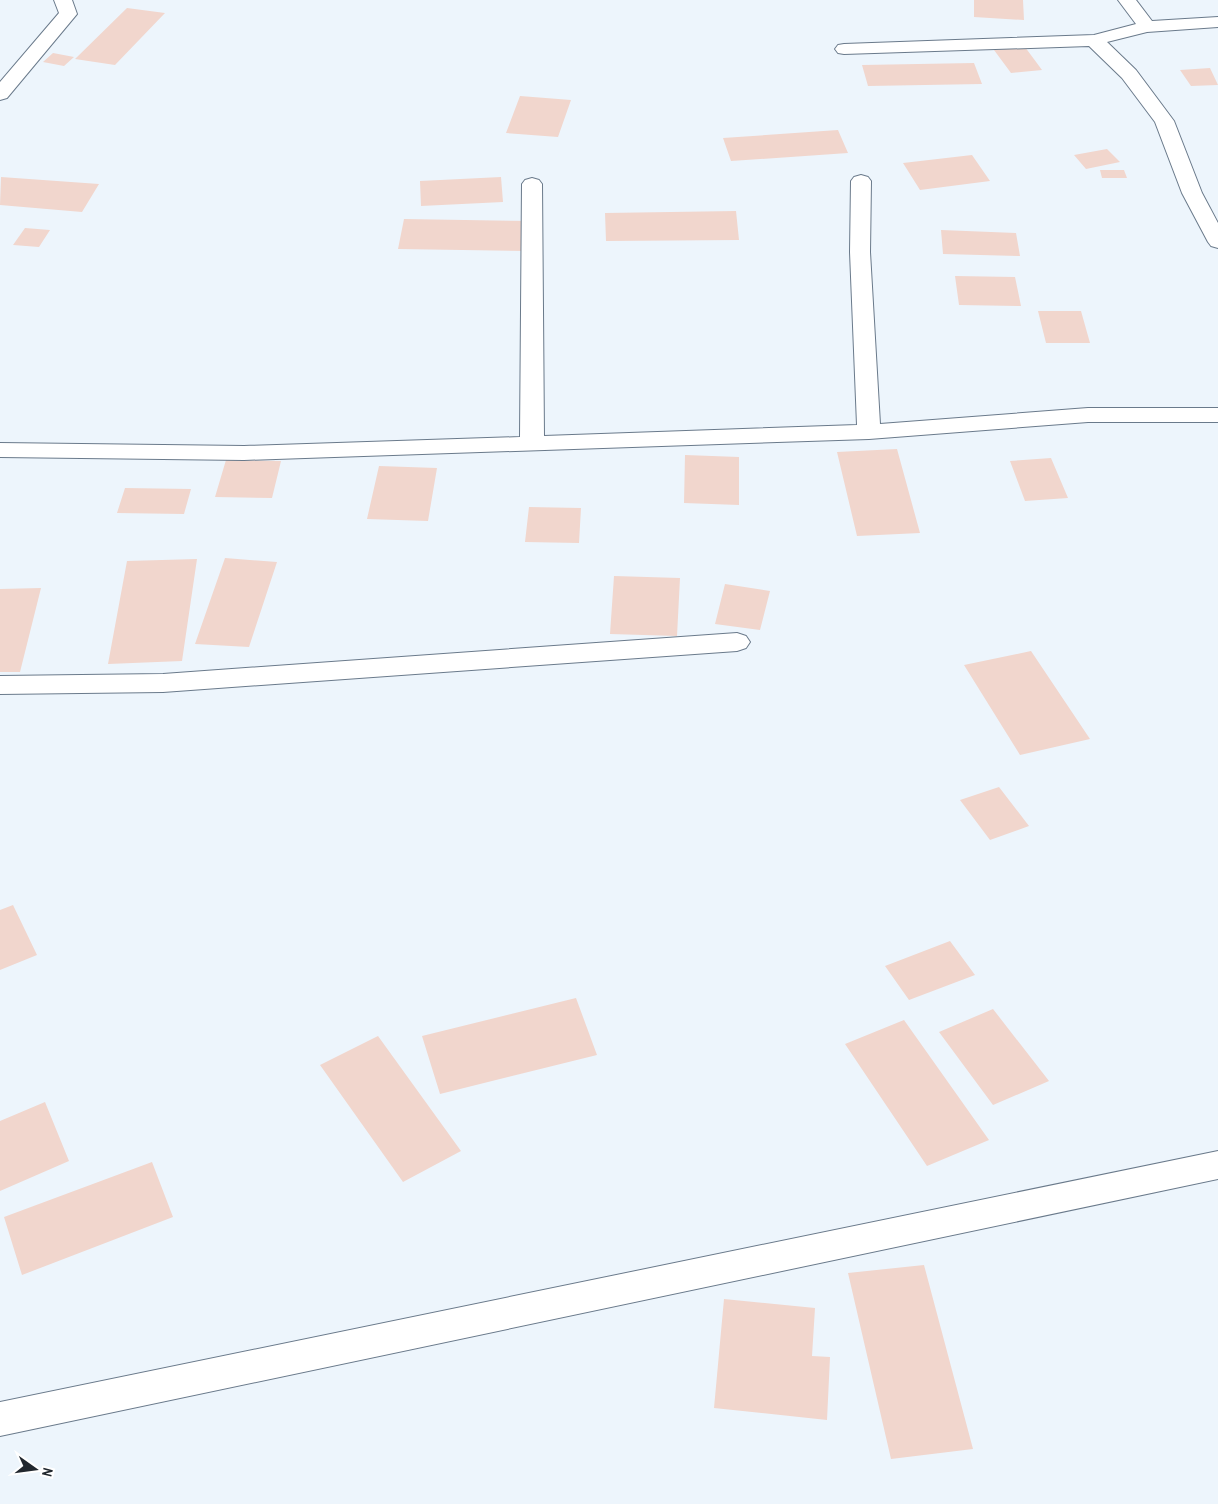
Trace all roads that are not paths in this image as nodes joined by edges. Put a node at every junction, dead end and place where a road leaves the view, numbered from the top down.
1 (63, 0) edge
2 (1127, 0) edge
3 (1218, 22) edge
4 (1147, 27) junction
5 (1094, 40) junction
6 (844, 49) dead end
7 (0, 94) edge
8 (861, 181) dead end
9 (532, 184) dead end
10 (1218, 242) edge
11 (1218, 416) edge
12 (869, 432) junction
13 (532, 442) junction
14 (0, 450) edge
15 (737, 642) dead end
16 (0, 685) edge
17 (1218, 1165) edge
18 (445, 1326) dead end

1 - 7 street
2 - 4 street
3 - 4 street
4 - 5 street
5 - 6 street
5 - 10 street
8 - 12 street
9 - 13 street
11 - 12 street
12 - 13 street
13 - 14 street
15 - 16 street
17 - 18 street

